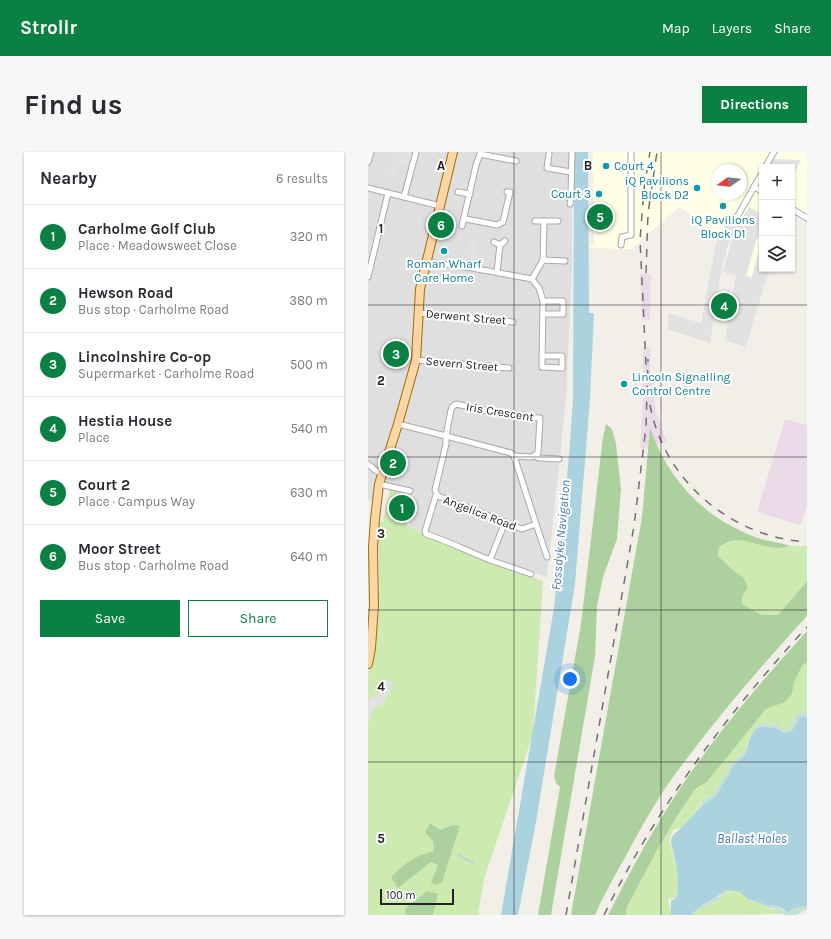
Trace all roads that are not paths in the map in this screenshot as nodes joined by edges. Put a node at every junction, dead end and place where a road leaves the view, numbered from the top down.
1 (371, 152) edge
2 (416, 152) edge
3 (453, 152) edge
4 (572, 152) edge
5 (631, 152) edge
6 (774, 152) edge
7 (480, 153) edge
8 (549, 154) dead end
9 (516, 161) dead end
10 (368, 162) edge
11 (767, 164) edge
12 (571, 172) junction
13 (759, 178) edge
14 (754, 187) junction
15 (368, 188) edge
16 (759, 190) edge
17 (458, 192) dead end
18 (507, 192) dead end
19 (388, 193) junction
20 (470, 194) junction
21 (404, 197) junction
22 (570, 204) dead end
23 (440, 206) junction
24 (795, 211) edge
25 (464, 217) junction
26 (737, 217) dead end
27 (807, 218) edge
28 (535, 221) dead end
29 (544, 221) junction
30 (558, 221) dead end
31 (462, 226) dead end
32 (505, 241) dead end
33 (494, 242) dead end
34 (621, 245) dead end
35 (500, 246) junction
36 (543, 260) junction
37 (565, 261) dead end
38 (426, 262) junction
39 (496, 272) junction
40 (368, 277) edge
41 (532, 279) junction
42 (543, 301) junction
43 (419, 313) junction
44 (543, 314) junction
45 (513, 322) dead end
46 (542, 356) junction
47 (416, 360) junction
48 (509, 368) dead end
49 (398, 424) junction
50 (446, 436) junction
51 (514, 456) junction
52 (536, 456) junction
53 (559, 459) dead end
54 (368, 464) edge
55 (382, 474) junction
56 (379, 484) junction
57 (410, 491) dead end
58 (436, 494) junction
59 (505, 522) junction
60 (536, 524) junction
61 (547, 557) dead end
62 (490, 560) junction
63 (531, 574) dead end
64 (368, 664) edge

1 - 10 street
2 - 21 street
3 - 23 main road
4 - 12 street
5 - 34 street
6 - 11 street
7 - 9 street
7 - 20 street
8 - 12 street
12 - 22 street
13 - 14 street
14 - 16 street
14 - 26 street
15 - 19 street
17 - 20 street
18 - 25 street
19 - 21 street
19 - 40 street
20 - 25 street
21 - 23 street
23 - 38 main road
24 - 27 street
25 - 31 street
28 - 29 street
29 - 30 street
29 - 36 street
32 - 35 street
33 - 35 street
35 - 39 street
36 - 37 street
36 - 41 street
38 - 39 street
38 - 43 main road
39 - 41 street
41 - 42 street
42 - 44 street
42 - 44 street
43 - 45 street, Derwent Street
43 - 47 main road
44 - 46 street
46 - 46 street
47 - 48 street, Severn Street
47 - 49 main road
49 - 50 street
49 - 55 main road
50 - 51 street
50 - 52 street, Iris Crescent
50 - 58 street, Angelica Road
51 - 52 street
51 - 60 street, Angelica Road
52 - 53 street
54 - 55 street
55 - 56 main road
56 - 57 street
56 - 64 main road
58 - 59 street, Angelica Road
58 - 62 street
59 - 60 street, Angelica Road
59 - 62 street
60 - 61 street, Angelica Road
62 - 63 street

